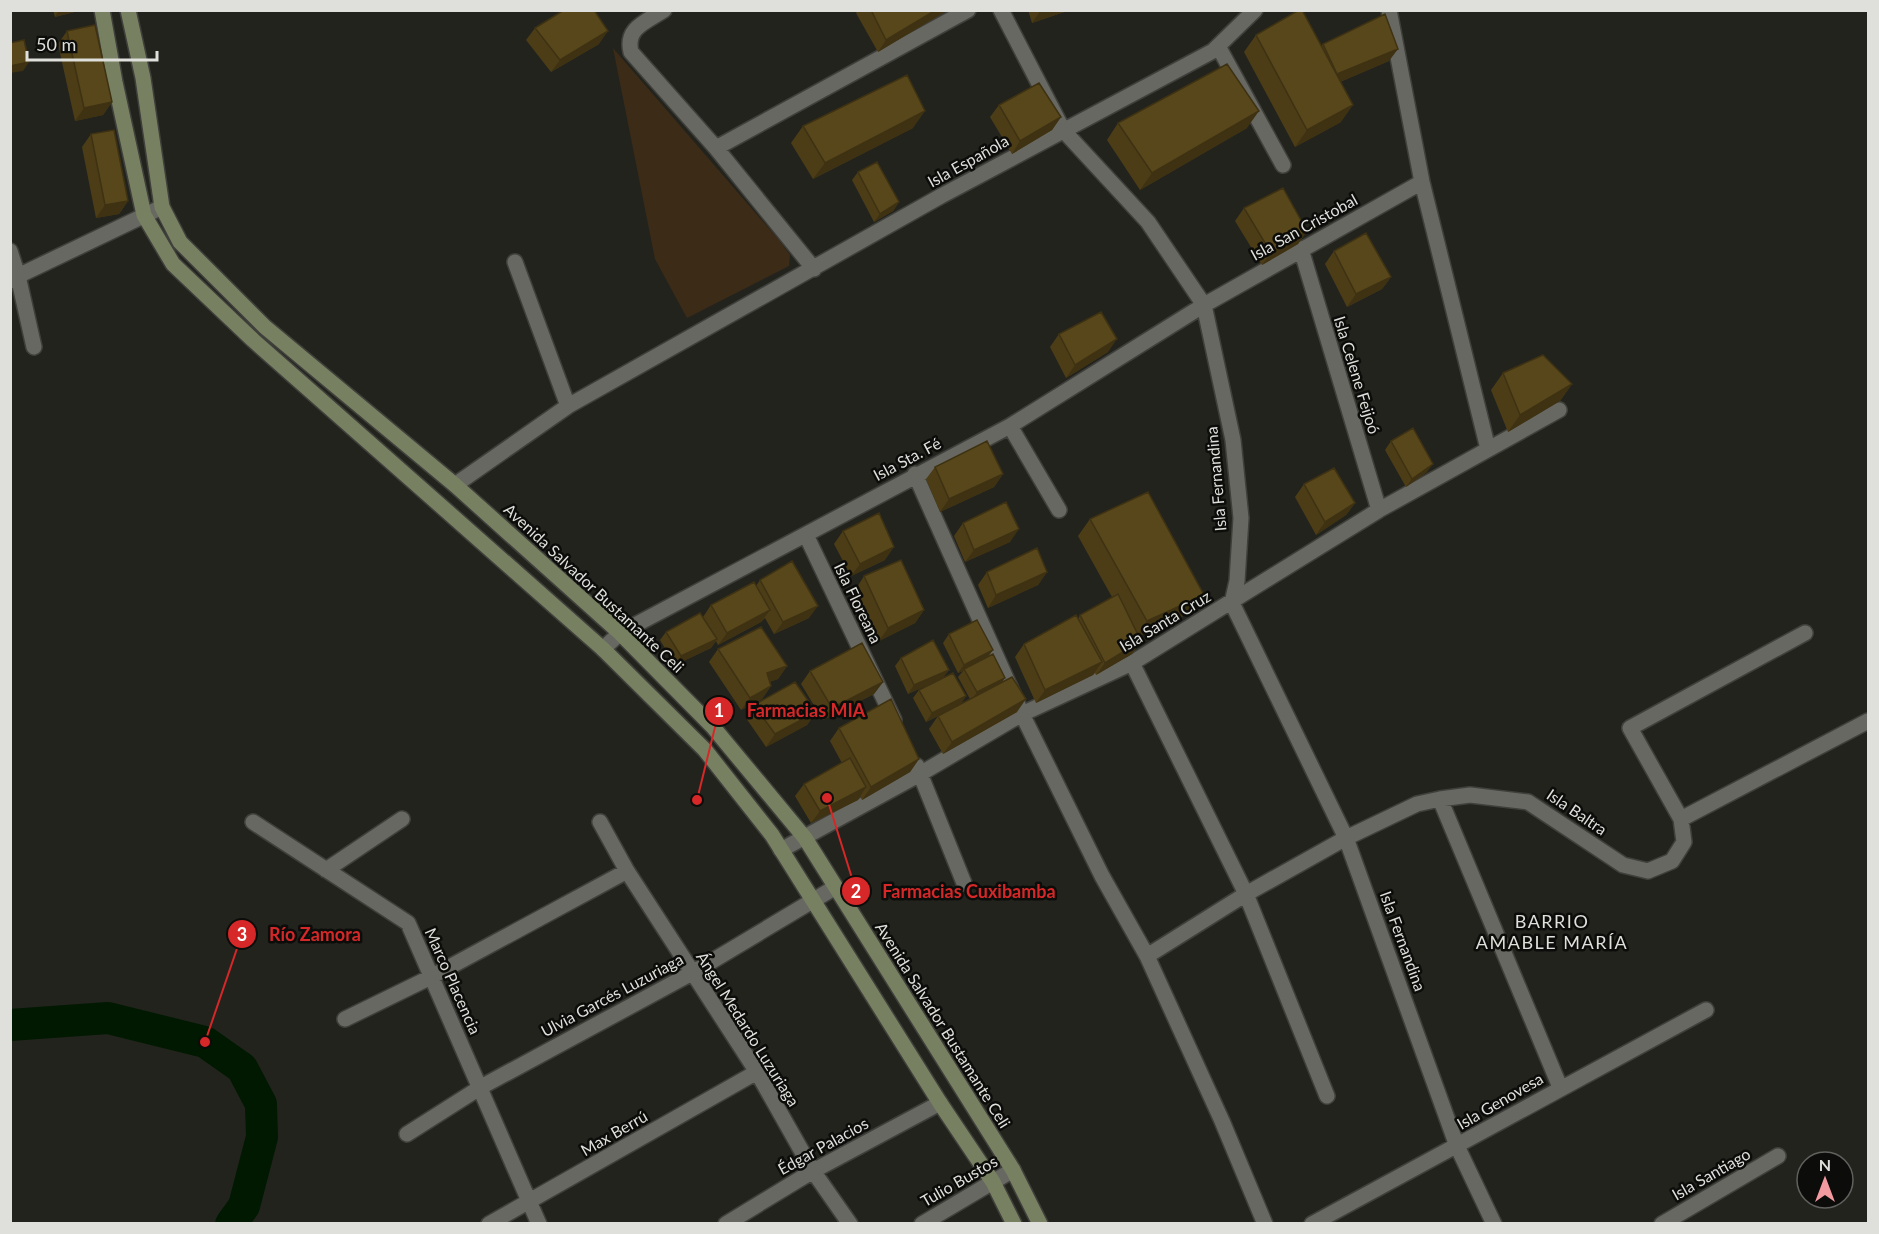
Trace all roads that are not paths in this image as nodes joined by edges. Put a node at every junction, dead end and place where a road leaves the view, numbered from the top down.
1 (102, 10) edge
2 (128, 10) edge
3 (664, 10) edge
4 (968, 10) edge
5 (1001, 10) edge
6 (1255, 10) edge
7 (1389, 10) edge
8 (1218, 46) junction
9 (143, 78) junction
10 (115, 82) junction
11 (1063, 130) junction
12 (716, 148) junction
13 (1283, 165) dead end
14 (1422, 182) junction
15 (162, 207) junction
16 (144, 215) junction
17 (1301, 249) junction
18 (10, 251) edge
19 (515, 262) dead end
20 (814, 269) junction
21 (14, 279) edge
22 (1204, 305) junction
23 (34, 347) dead end
24 (568, 406) junction
25 (1559, 410) edge
26 (1010, 426) junction
27 (1488, 449) junction
28 (915, 474) junction
29 (455, 485) junction
30 (1059, 510) dead end
31 (1379, 510) junction
32 (806, 535) junction
33 (1232, 603) junction
34 (620, 633) junction
35 (1805, 633) dead end
36 (603, 650) junction
37 (1132, 663) junction
38 (1023, 714) junction
39 (1869, 721) edge
40 (900, 733) edge
41 (910, 753) edge
42 (920, 774) junction
43 (1440, 799) junction
44 (402, 819) dead end
45 (1681, 819) junction
46 (253, 822) dead end
47 (600, 822) dead end
48 (805, 838) junction
49 (1346, 838) junction
50 (781, 850) junction
51 (326, 870) junction
52 (627, 871) junction
53 (964, 883) dead end
54 (834, 888) junction
55 (1246, 894) junction
56 (812, 901) junction
57 (1147, 956) junction
58 (692, 973) junction
59 (431, 977) junction
60 (1706, 1010) dead end
61 (345, 1019) dead end
62 (757, 1072) junction
63 (481, 1087) junction
64 (1560, 1087) junction
65 (1328, 1096) dead end
66 (940, 1103) junction
67 (407, 1134) dead end
68 (1456, 1146) junction
69 (1778, 1156) dead end
70 (1013, 1170) junction
71 (813, 1171) junction
72 (993, 1182) junction
73 (530, 1202) junction
74 (489, 1224) edge
75 (539, 1224) edge
76 (726, 1224) edge
77 (850, 1224) edge
78 (922, 1224) edge
79 (1014, 1224) edge
80 (1040, 1224) edge
81 (1265, 1224) edge
82 (1312, 1224) edge
83 (1494, 1224) edge
84 (1662, 1224) edge

1 - 10 main road
2 - 9 main road, Avenida Salvador Bustamante Celi
3 - 12 street
4 - 12 street
5 - 11 street, Isla Fernandina
6 - 8 street, Isla Española
7 - 14 street
8 - 11 street, Isla Española
8 - 13 street
9 - 10 main road
9 - 15 main road, Avenida Salvador Bustamante Celi
10 - 16 main road
11 - 20 street, Isla Española
11 - 22 street, Isla Fernandina
12 - 20 street
14 - 17 street, Isla San Cristobal
14 - 27 street
15 - 16 street
15 - 29 main road, Avenida Salvador Bustamante Celi
16 - 21 street
16 - 36 main road
17 - 22 street, Isla San Cristobal
17 - 31 street, Isla Celene Feijoó
18 - 21 street
19 - 24 street
20 - 24 street, Isla Española
21 - 23 street
22 - 26 street, Isla Sta. Fé
22 - 33 street, Isla Fernandina
24 - 29 street, Isla Española
25 - 27 street, Isla Santa Cruz
26 - 28 street, Isla Sta. Fé
26 - 30 street
27 - 31 street, Isla Santa Cruz
28 - 32 street, Isla Sta. Fé
28 - 38 street
29 - 34 main road, Avenida Salvador Bustamante Celi
31 - 33 street, Isla Santa Cruz
32 - 34 street, Isla Sta. Fé
32 - 40 street, Isla Floreana
33 - 37 street, Isla Santa Cruz
33 - 49 street, Isla Fernandina
34 - 36 street
34 - 48 main road, Avenida Salvador Bustamante Celi
35 - 45 street
36 - 50 main road
37 - 38 street, Isla Santa Cruz
37 - 55 street
38 - 42 street, Isla Santa Cruz
38 - 57 street
39 - 45 street
41 - 42 street
42 - 48 street, Isla Santa Cruz
42 - 53 street
43 - 45 street, Isla Baltra
43 - 49 street, Isla Baltra
43 - 64 street
44 - 51 street
46 - 51 street, Marco Placencia
47 - 52 street, Ángel Medardo Luzuriaga
48 - 50 street, Isla Santa Cruz
48 - 54 main road, Avenida Salvador Bustamante Celi
49 - 55 street, Isla Baltra
49 - 68 street, Isla Fernandina
50 - 56 main road
51 - 59 street, Marco Placencia
52 - 58 street, Ángel Medardo Luzuriaga
52 - 59 street
54 - 56 street, Ulvia Garcés Luzuriaga
54 - 70 main road, Avenida Salvador Bustamante Celi
55 - 57 street, Isla Baltra
55 - 65 street
56 - 58 street, Ulvia Garcés Luzuriaga
56 - 66 main road
57 - 81 street
58 - 62 street, Ángel Medardo Luzuriaga
58 - 63 street, Ulvia Garcés Luzuriaga
59 - 61 street
59 - 63 street, Marco Placencia
60 - 64 street, Isla Genovesa
62 - 71 street, Ángel Medardo Luzuriaga
62 - 73 street, Max Berrú
63 - 67 street, Ulvia Garcés Luzuriaga
63 - 73 street, Marco Placencia
64 - 68 street, Isla Genovesa
66 - 71 street, Édgar Palacios
66 - 72 main road
68 - 82 street, Isla Genovesa
68 - 83 street, Isla Fernandina
69 - 84 street, Isla Santiago
70 - 72 street, Tulio Bustos
70 - 80 main road, Avenida Salvador Bustamante Celi
71 - 76 street, Édgar Palacios
71 - 77 street, Ángel Medardo Luzuriaga
72 - 78 street, Tulio Bustos
72 - 79 main road
73 - 74 street, Max Berrú
73 - 75 street, Marco Placencia

